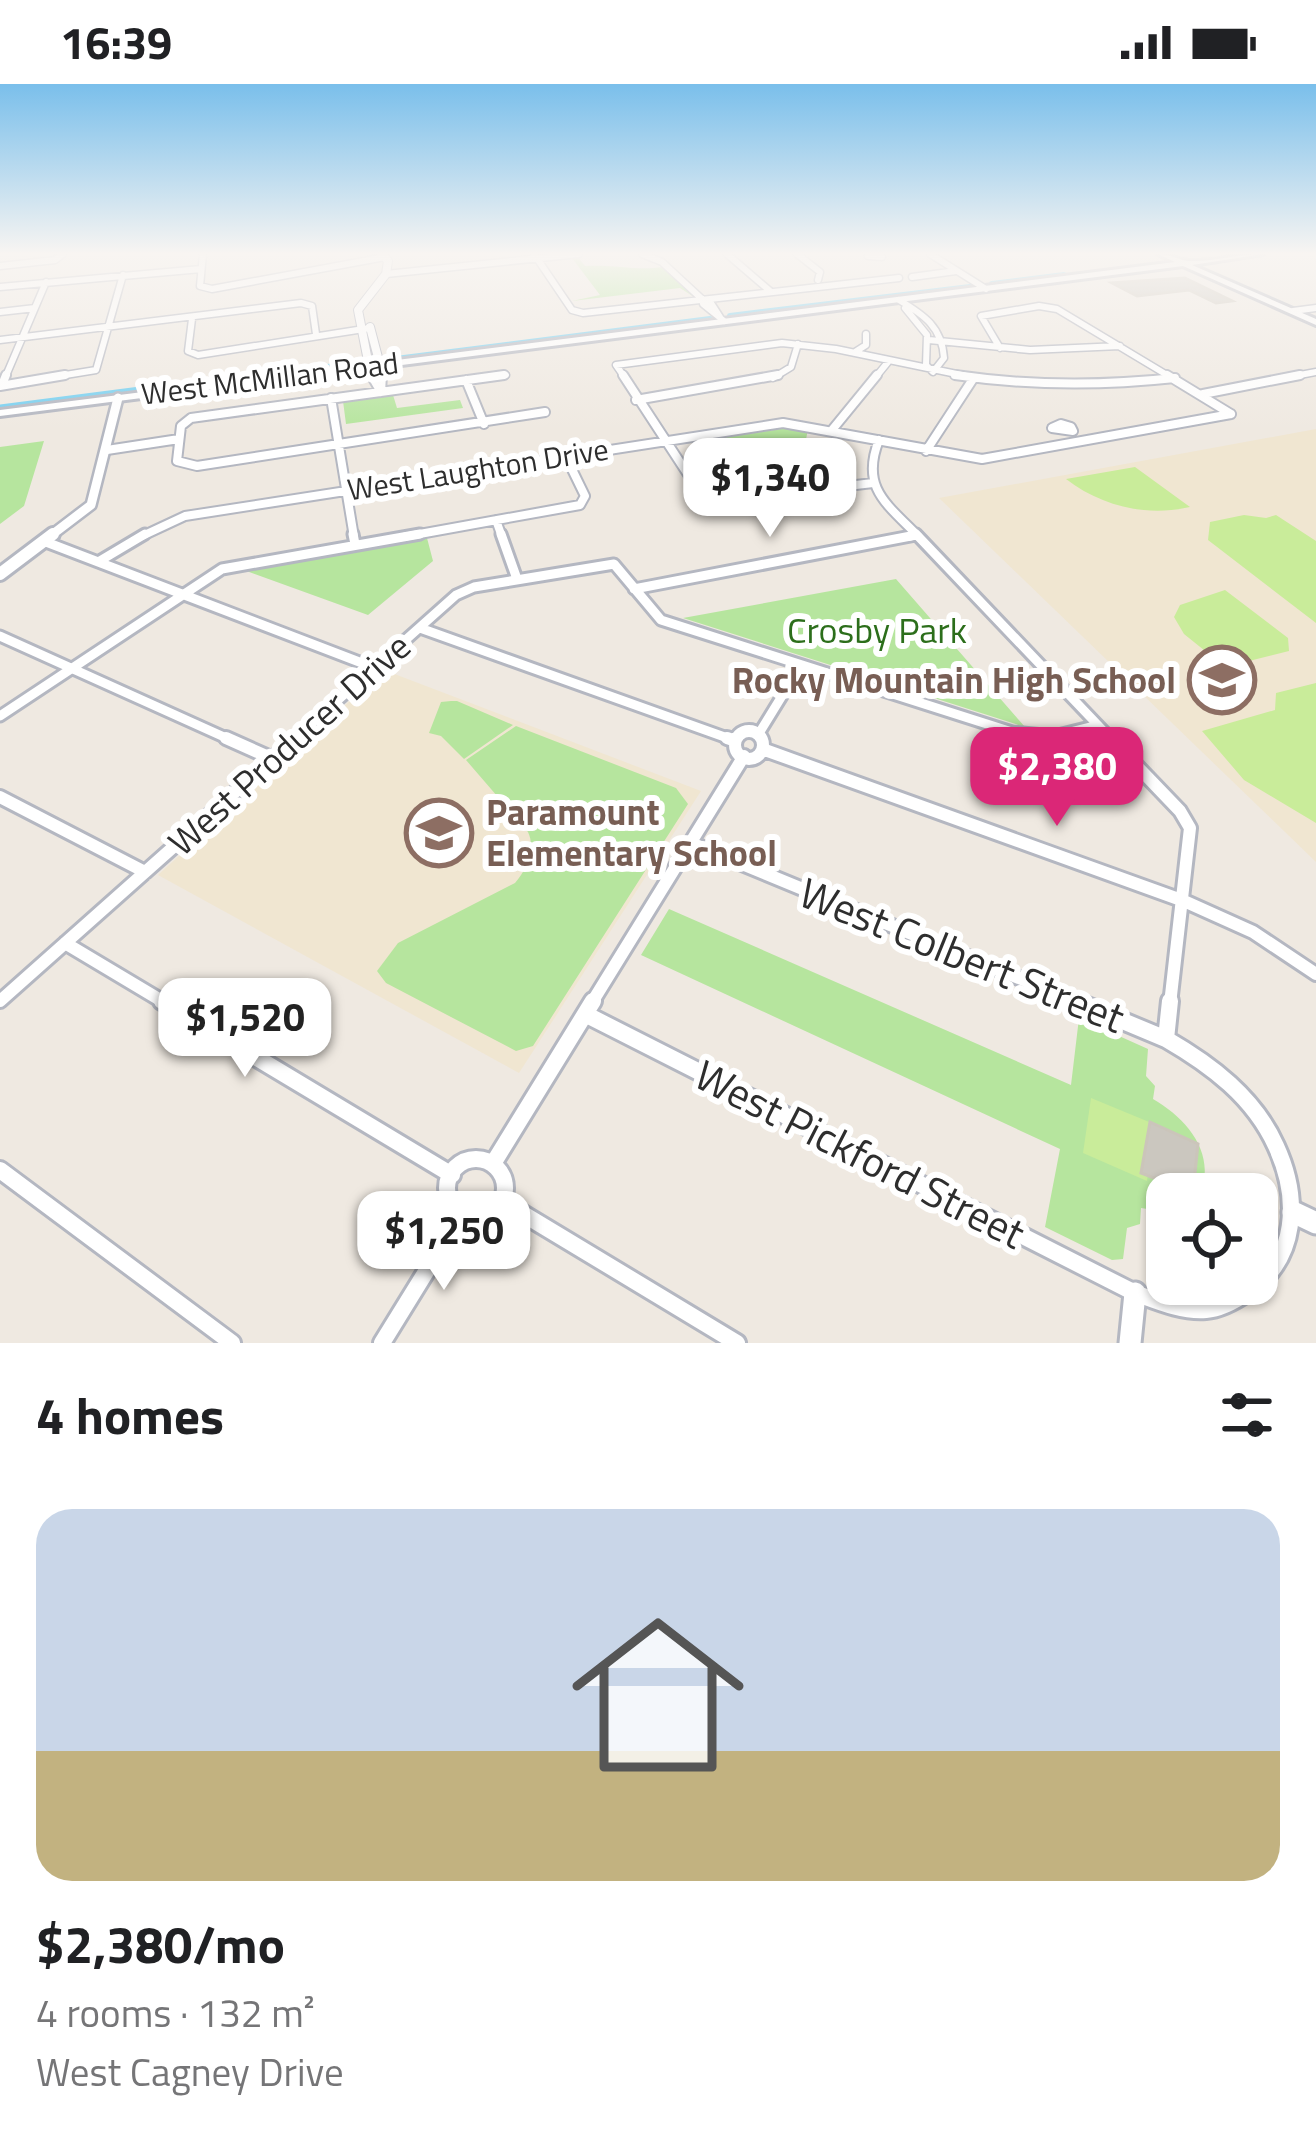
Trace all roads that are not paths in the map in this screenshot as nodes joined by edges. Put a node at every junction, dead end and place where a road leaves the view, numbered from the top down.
1 (33, 313) edge
2 (113, 313) edge
3 (209, 313) edge
4 (313, 313) edge
5 (359, 313) edge
6 (720, 313) edge
7 (793, 313) edge
8 (908, 313) edge
9 (918, 313) edge
10 (1003, 313) edge
11 (1060, 313) edge
12 (722, 319) junction
13 (192, 320) junction
14 (110, 327) junction
15 (366, 328) junction
16 (316, 334) junction
17 (866, 334) dead end
18 (23, 337) junction
19 (0, 340) edge
20 (929, 340) junction
21 (943, 341) junction
22 (798, 344) junction
23 (1120, 346) junction
24 (1000, 348) junction
25 (855, 352) junction
26 (888, 362) junction
27 (375, 366) junction
28 (933, 372) junction
29 (1316, 372) edge
30 (506, 375) dead end
31 (1175, 378) junction
32 (973, 379) junction
33 (466, 380) junction
34 (1, 385) edge
35 (381, 392) junction
36 (1203, 394) junction
37 (118, 398) junction
38 (331, 398) junction
39 (636, 400) junction
40 (545, 412) dead end
41 (0, 413) edge
42 (484, 424) junction
43 (832, 430) junction
44 (1069, 433) dead end
45 (179, 439) junction
46 (880, 440) junction
47 (664, 442) junction
48 (1081, 442) junction
49 (338, 446) junction
50 (107, 450) junction
51 (926, 451) junction
52 (566, 457) junction
53 (873, 483) junction
54 (348, 490) junction
55 (496, 520) junction
56 (916, 535) junction
57 (46, 542) junction
58 (355, 544) junction
59 (98, 562) junction
60 (0, 574) edge
61 (517, 579) junction
62 (634, 589) junction
63 (184, 594) junction
64 (420, 628) junction
65 (0, 636) edge
66 (801, 665) junction
67 (375, 668) junction
68 (74, 669) junction
69 (0, 716) edge
70 (1098, 724) junction
71 (758, 735) junction
72 (734, 740) junction
73 (766, 750) junction
74 (744, 756) junction
75 (273, 759) junction
76 (0, 797) edge
77 (691, 843) junction
78 (145, 872) junction
79 (1184, 901) junction
80 (64, 943) junction
81 (1316, 974) edge
82 (0, 1000) edge
83 (585, 1014) junction
84 (1166, 1040) junction
85 (494, 1162) junction
86 (0, 1170) edge
87 (452, 1175) junction
88 (500, 1200) junction
89 (1293, 1212) junction
90 (461, 1215) junction
91 (1316, 1223) edge
92 (1135, 1293) junction
93 (232, 1343) edge
94 (382, 1343) edge
95 (737, 1343) edge
96 (1130, 1343) edge

1 - 18 street
2 - 14 street
3 - 13 street
4 - 16 street
5 - 15 street
6 - 12 street
7 - 12 main road, West McMillan Road
8 - 20 street
9 - 21 street
10 - 24 street
11 - 23 street
12 - 27 main road, West McMillan Road
13 - 14 street
13 - 16 street
14 - 18 street
14 - 34 street
15 - 16 street
15 - 27 street
17 - 25 street
18 - 19 street
18 - 34 street
20 - 21 street
20 - 28 street
21 - 24 street
21 - 28 street
22 - 25 street
22 - 39 street
22 - 39 street
23 - 24 street
23 - 31 street
25 - 26 street
26 - 28 street
26 - 43 street
27 - 35 street
27 - 37 main road, West McMillan Road
28 - 32 street
29 - 36 street
30 - 33 street
31 - 32 street
31 - 36 street
32 - 51 street
33 - 35 street
33 - 42 street
35 - 38 street
36 - 48 street, West Laughton Drive
37 - 41 main road, West McMillan Road
37 - 50 street
38 - 45 street
38 - 49 street
39 - 47 street
40 - 42 street
42 - 49 street
43 - 46 street, West Laughton Drive
43 - 47 street, West Laughton Drive
44 - 48 street
45 - 49 street
45 - 50 street
46 - 51 street, West Laughton Drive
46 - 53 street
47 - 52 street, West Laughton Drive
47 - 53 street
48 - 51 street, West Laughton Drive
49 - 54 street
50 - 57 street
52 - 54 street, West Laughton Drive
52 - 55 street
53 - 56 street
54 - 58 street
54 - 59 street, West Laughton Drive
55 - 58 street
55 - 61 street
56 - 62 street
56 - 70 street
57 - 59 street
57 - 60 street
58 - 63 street
59 - 63 street
61 - 62 street, West Producer Drive
61 - 64 street, West Producer Drive
62 - 66 street
63 - 67 street
63 - 68 street
64 - 67 street, West Producer Drive
64 - 72 street
65 - 68 street
66 - 70 street
66 - 71 street
67 - 75 street, West Producer Drive
68 - 69 street
68 - 75 street
70 - 79 street
71 - 72 street
71 - 73 street
72 - 74 street
73 - 74 street
73 - 79 street
74 - 77 street
75 - 78 street, West Producer Drive
76 - 78 street
77 - 83 street
77 - 84 street, West Colbert Street
78 - 80 street, West Producer Drive
79 - 81 street
79 - 84 street
80 - 82 street, West Producer Drive
80 - 87 street
83 - 85 street
83 - 92 street, West Pickford Street
84 - 89 street, West Colbert Street
85 - 87 street
85 - 88 street
86 - 93 street
87 - 90 street
88 - 90 street
88 - 95 street
89 - 91 street
89 - 92 street, West Pickford Street
90 - 94 street
92 - 96 street

